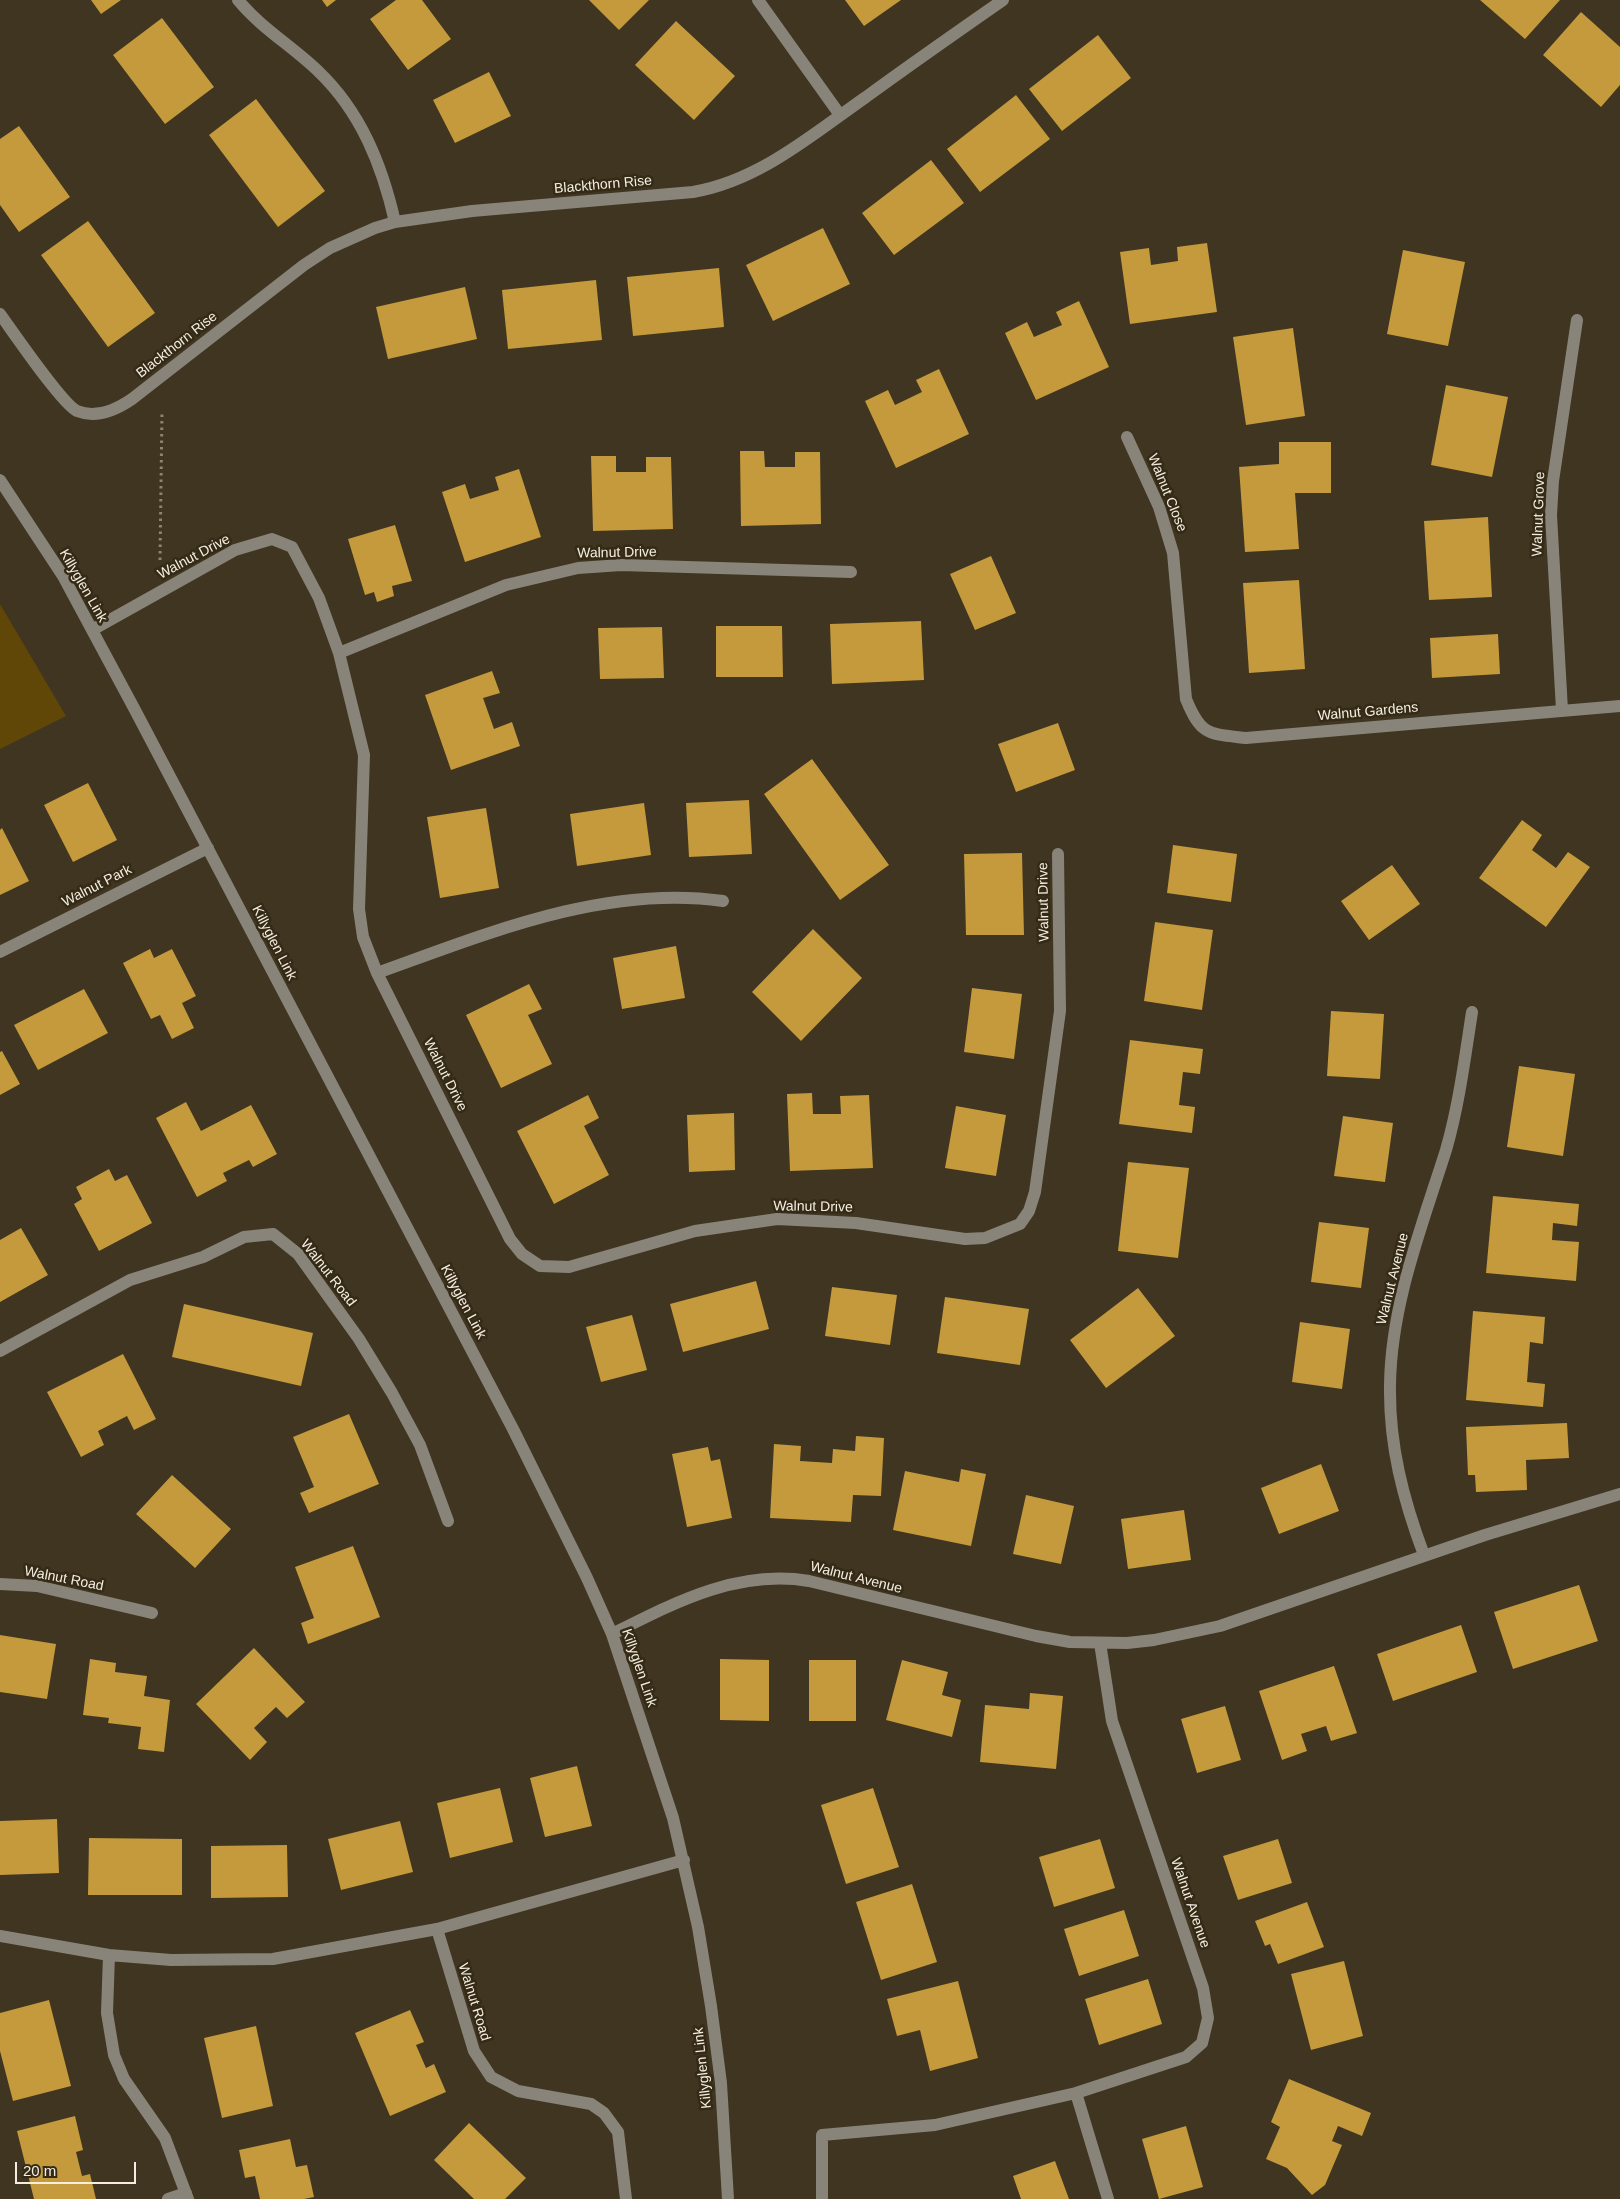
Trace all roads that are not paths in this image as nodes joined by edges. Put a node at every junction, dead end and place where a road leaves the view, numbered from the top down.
1 (238, 0) edge
2 (758, 0) edge
3 (1003, 0) edge
4 (840, 115) junction
5 (395, 222) junction
6 (0, 314) edge
7 (1577, 320) dead end
8 (1128, 437) dead end
9 (0, 480) edge
10 (852, 572) dead end
11 (92, 630) junction
12 (1181, 651) joint
13 (339, 653) junction
14 (1620, 706) edge
15 (1562, 710) junction
16 (208, 848) junction
17 (1058, 854) dead end
18 (723, 901) dead end
19 (0, 952) edge
20 (377, 973) junction
21 (1472, 1012) dead end
22 (0, 1351) edge
23 (1619, 1497) edge
24 (448, 1521) dead end
25 (1424, 1555) junction
26 (0, 1584) edge
27 (152, 1613) dead end
28 (612, 1634) junction
29 (1100, 1643) junction
30 (684, 1860) junction
31 (437, 1929) junction
32 (0, 1936) edge
33 (109, 1955) junction
34 (1076, 2092) junction
35 (187, 2196) edge
36 (168, 2199) edge
37 (626, 2199) edge
38 (728, 2199) edge
39 (822, 2199) edge
40 (1108, 2199) edge

1 - 5 street
2 - 4 street
3 - 4 street, Blackthorn Rise
4 - 5 street, Blackthorn Rise
5 - 6 street, Blackthorn Rise
7 - 15 street, Walnut Grove
8 - 12 street, Walnut Close
9 - 11 street, Killyglen Link
10 - 13 street, Walnut Drive
11 - 13 street, Walnut Drive
11 - 16 street, Killyglen Link
12 - 15 street, Walnut Gardens
13 - 20 street, Walnut Drive
14 - 15 street, Walnut Gardens
16 - 19 street, Walnut Park
16 - 28 street, Killyglen Link
17 - 20 street, Walnut Drive
18 - 20 street
21 - 25 street, Walnut Avenue
22 - 24 street, Walnut Road
23 - 25 street, Walnut Avenue
25 - 29 street, Walnut Avenue
26 - 27 street, Walnut Road
28 - 29 street, Walnut Avenue
28 - 30 street, Killyglen Link
29 - 34 street, Walnut Avenue
30 - 31 street
30 - 38 street, Killyglen Link
31 - 33 street
31 - 37 street, Walnut Road
32 - 33 street
33 - 35 street
34 - 39 street, Walnut Avenue
34 - 40 street
35 - 36 street

